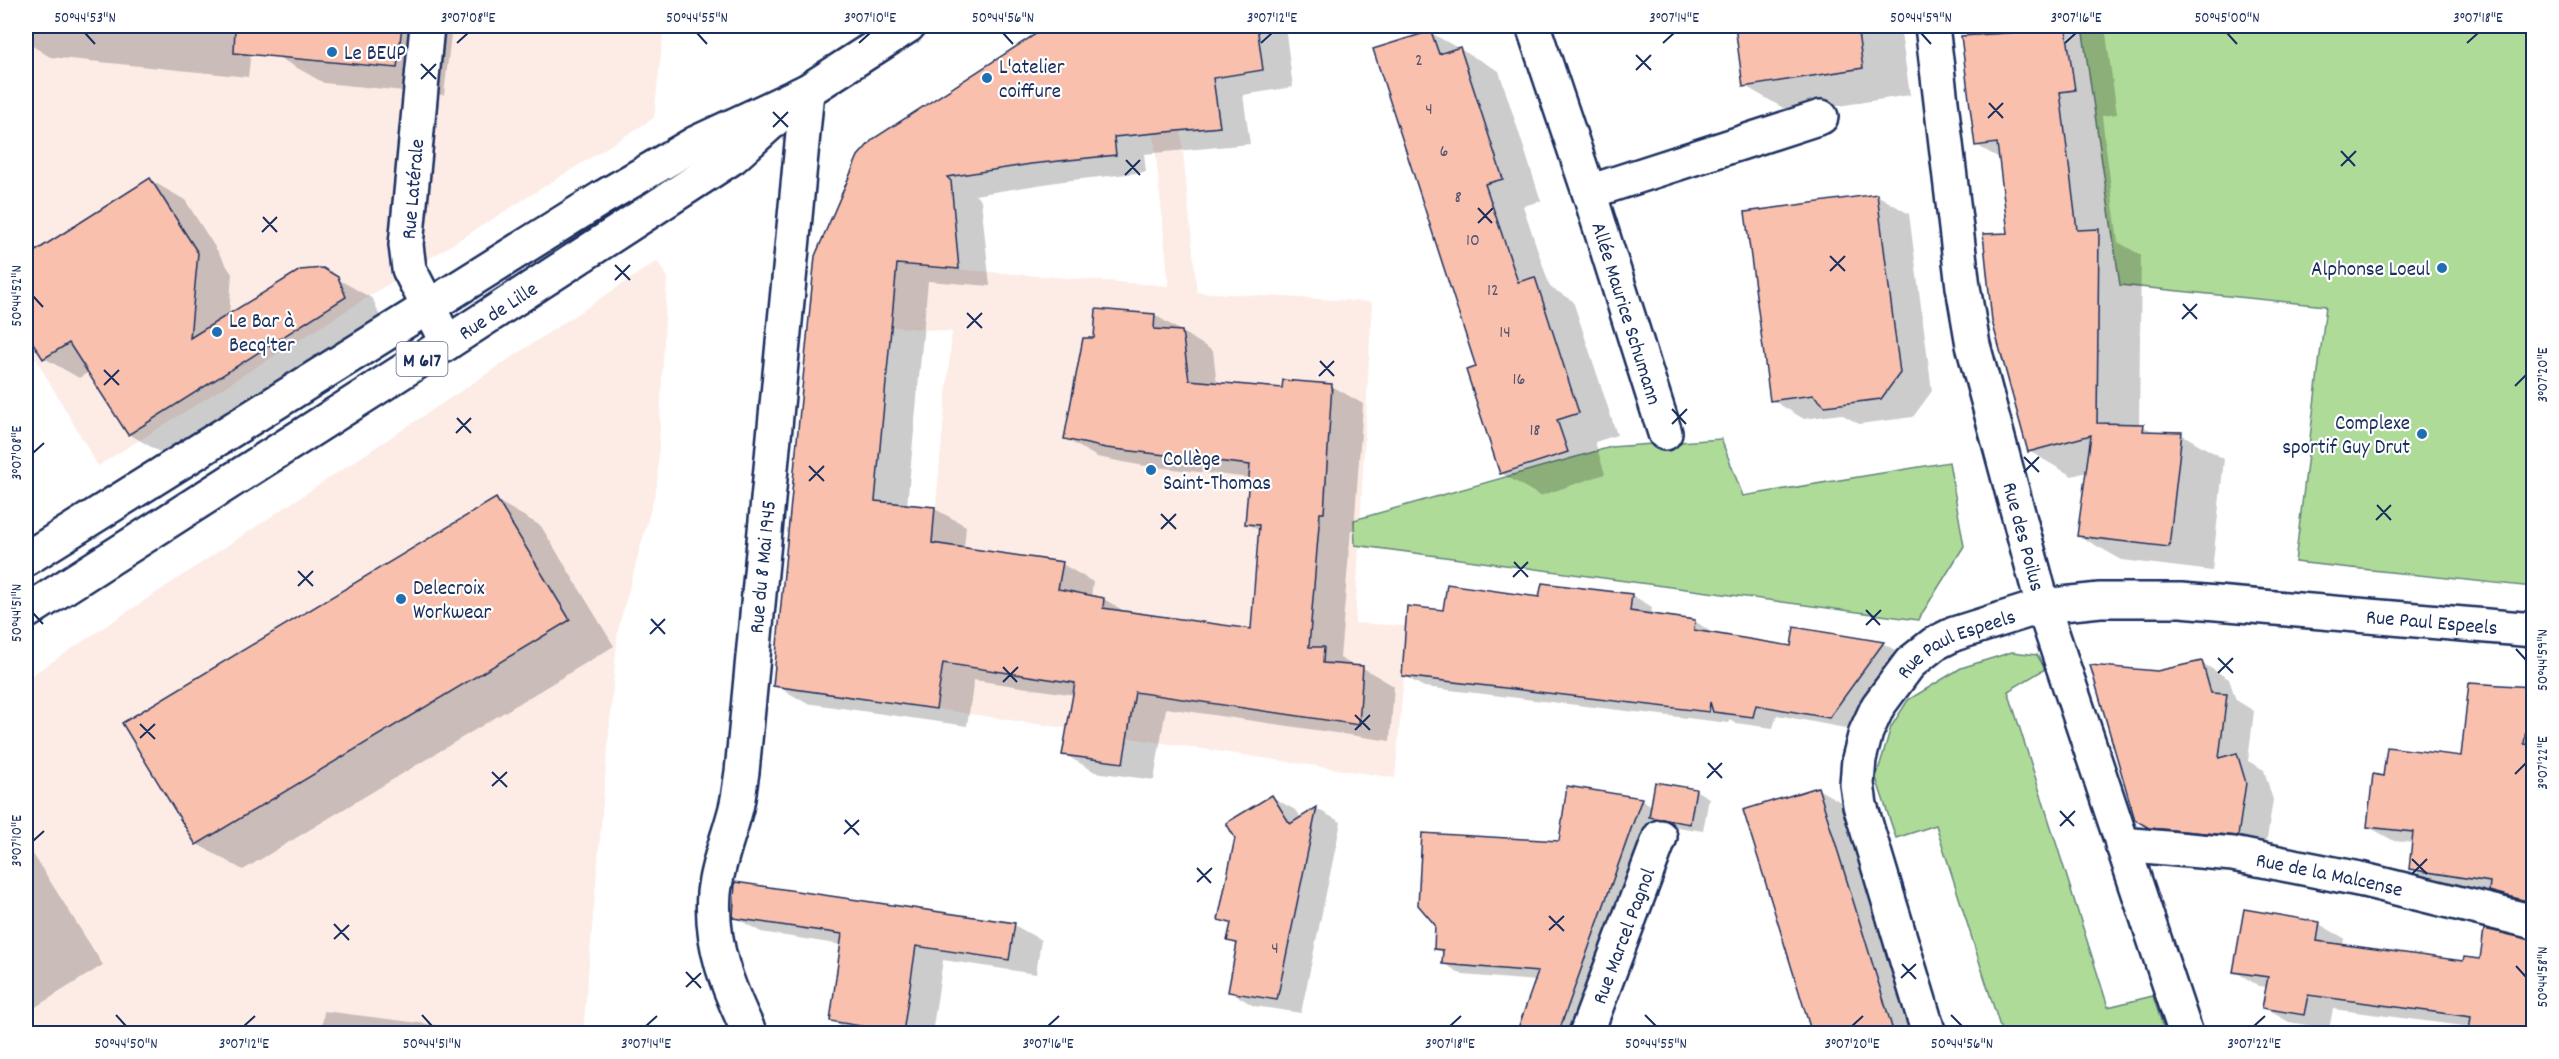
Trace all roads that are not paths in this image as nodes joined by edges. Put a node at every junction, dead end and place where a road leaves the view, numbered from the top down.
1 (427, 26) edge
2 (908, 26) edge
3 (1533, 26) edge
4 (1932, 26) edge
5 (807, 91) junction
6 (1821, 117) dead end
7 (1590, 192) junction
8 (427, 306) junction
9 (447, 344) junction
10 (1665, 433) dead end
11 (26, 559) edge
12 (2043, 606) junction
13 (26, 612) edge
14 (2534, 630) edge
15 (1660, 837) dead end
16 (2122, 844) junction
17 (2534, 922) edge
18 (750, 1034) edge
19 (1586, 1034) edge
20 (1929, 1034) edge
21 (2186, 1034) edge

1 - 8 street, Rue Latérale
2 - 5 street, Rue de Lille / M 617
3 - 7 street, Allée Maurice Schumann
4 - 12 street, Rue des Poilus
5 - 8 street, Rue de Lille / M 617
5 - 9 street, Rue de Lille / M 617
5 - 18 street, Rue du 8 Mai 1945
6 - 7 street
7 - 10 street, Allée Maurice Schumann
8 - 9 street, Rue Latérale
8 - 11 street, Rue de Lille / M 617
9 - 13 street, Rue de Lille / M 617
12 - 14 street, Rue Paul Espeels
12 - 16 street, Rue des Poilus
12 - 20 street, Rue Paul Espeels
15 - 19 street, Rue Marcel Pagnol
16 - 17 street, Rue de la Malcense
16 - 21 street, Rue des Poilus

